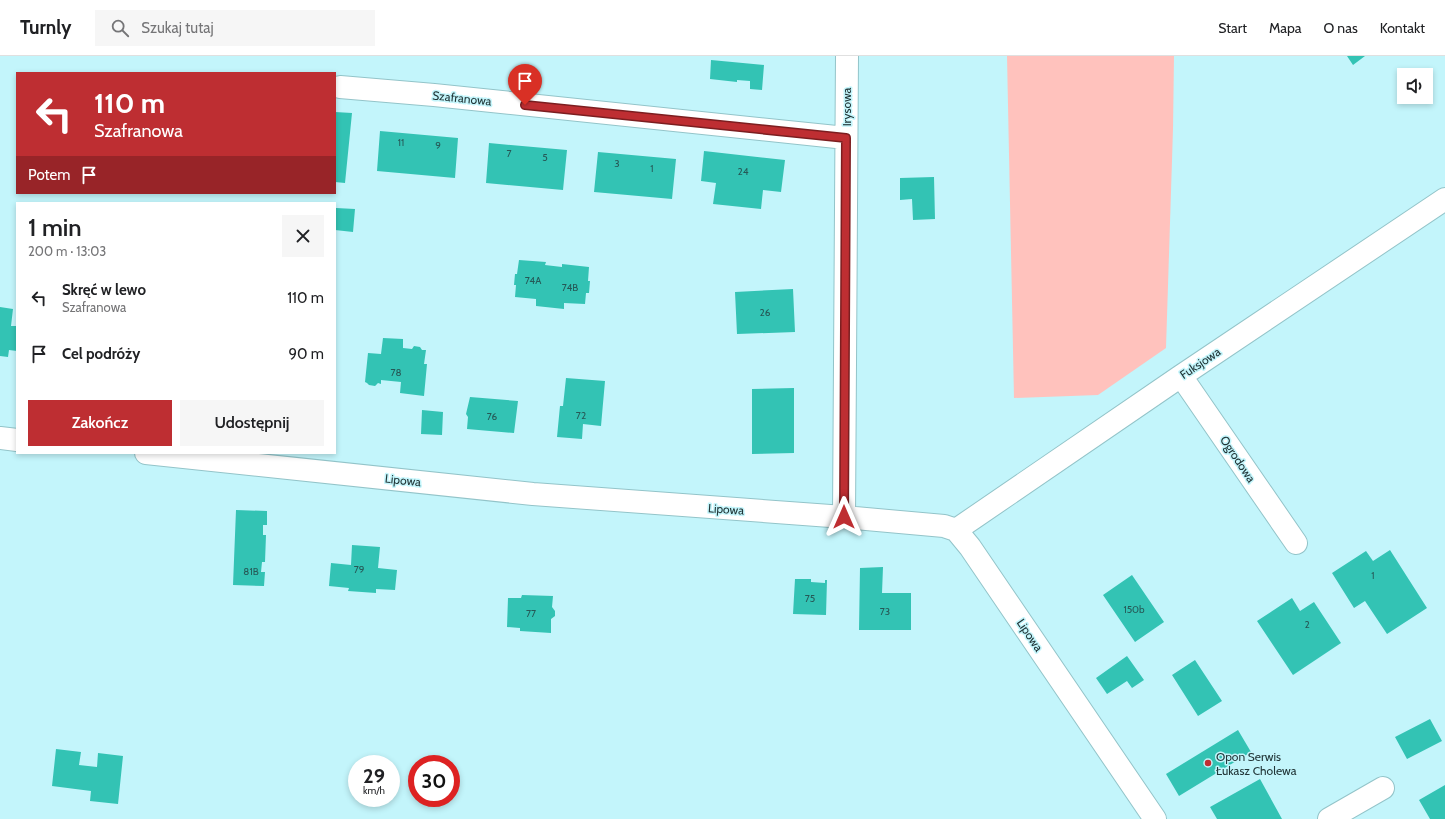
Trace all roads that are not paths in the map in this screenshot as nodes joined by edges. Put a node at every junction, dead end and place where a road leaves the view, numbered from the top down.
1 (847, 56) edge
2 (340, 87) dead end
3 (846, 138) junction
4 (1445, 199) edge
5 (1181, 376) junction
6 (0, 438) edge
7 (16, 440) edge
8 (155, 454) edge
9 (844, 517) junction
10 (956, 530) junction
11 (1296, 543) dead end
12 (1383, 788) dead end
13 (1155, 819) edge
14 (1329, 819) edge

1 - 3 street, Irysowa
2 - 3 street, Szafranowa
3 - 9 street, Irysowa
4 - 5 street, Fuksjowa
5 - 10 street, Fuksjowa
5 - 11 street, Ogrodowa
6 - 7 street
8 - 9 street, Lipowa
9 - 10 street, Lipowa
10 - 13 street, Lipowa
12 - 14 street

